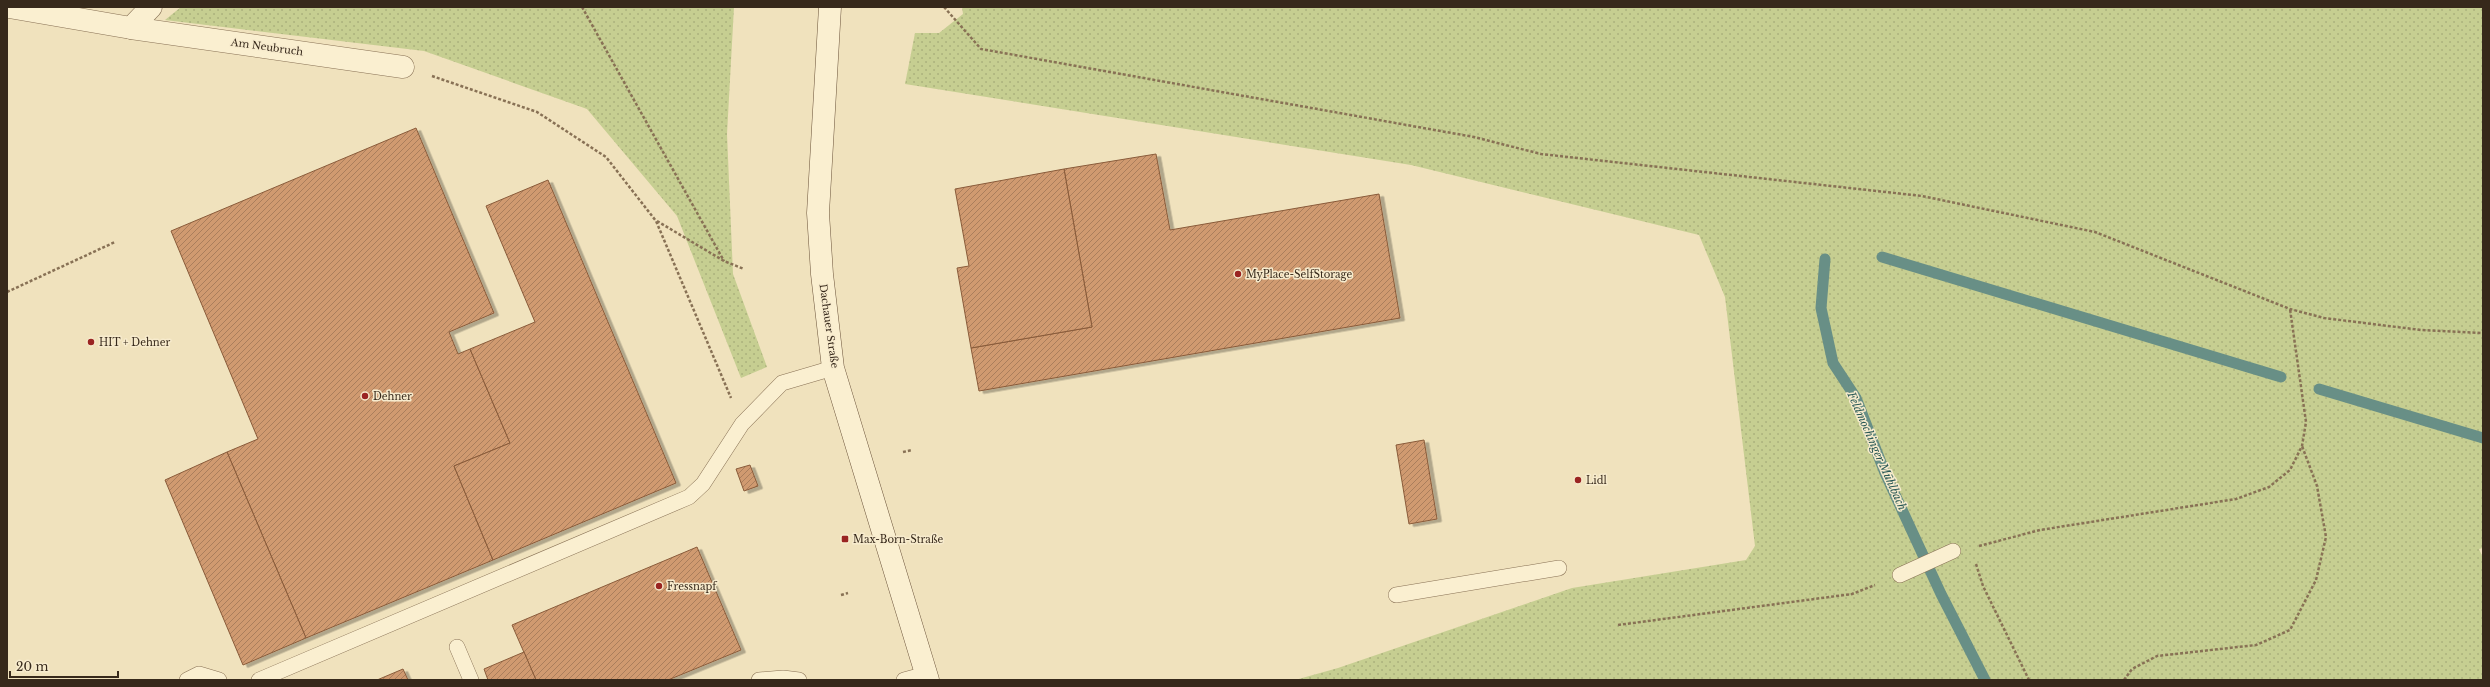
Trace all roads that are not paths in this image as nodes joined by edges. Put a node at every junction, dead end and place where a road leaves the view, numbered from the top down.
1 (9, 7) edge
2 (151, 7) edge
3 (830, 7) edge
4 (132, 28) junction
5 (403, 67) road end
6 (833, 368) junction
7 (1953, 551) road end
8 (1559, 568) dead end
9 (1900, 575) road end
10 (1396, 595) dead end
11 (457, 647) dead end
12 (927, 677) edge
13 (187, 680) edge
14 (219, 680) edge
15 (259, 680) edge
16 (471, 680) edge
17 (759, 680) edge
18 (799, 680) edge
19 (904, 680) edge

1 - 4 main road, Am Neubruch
2 - 4 main road
3 - 6 main road, Dachauer Straße
4 - 5 main road, Am Neubruch
6 - 12 main road, Dachauer Straße
6 - 15 lane
7 - 9 lane
8 - 10 lane
11 - 16 lane
12 - 19 lane
13 - 14 lane
17 - 18 lane

